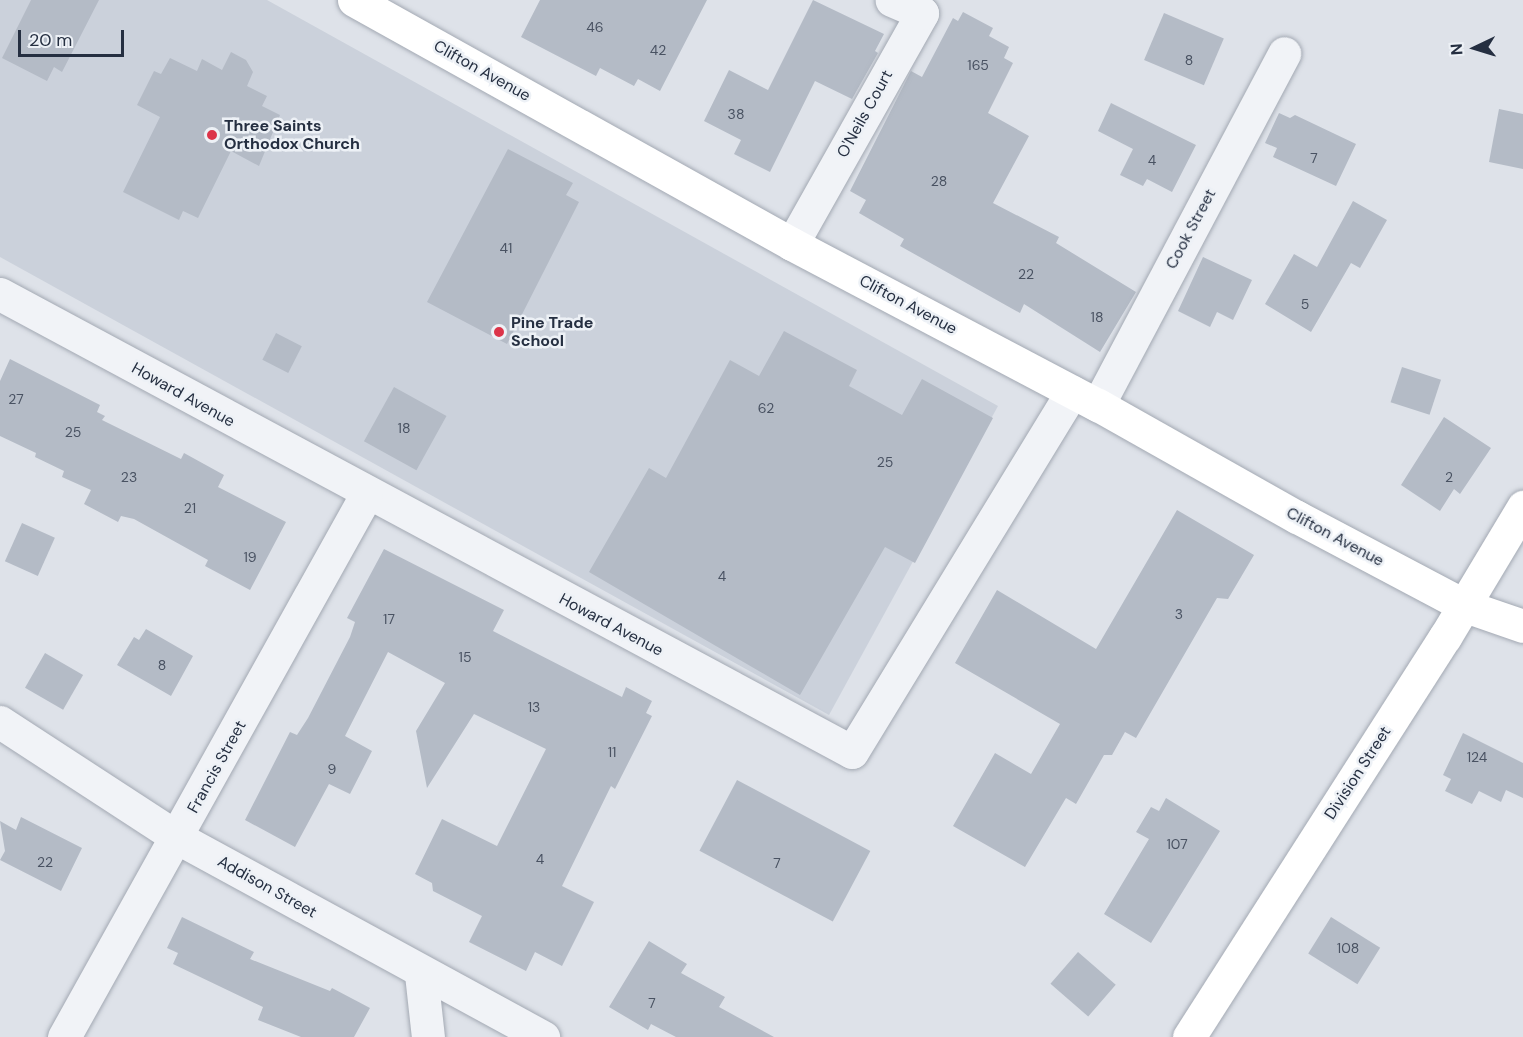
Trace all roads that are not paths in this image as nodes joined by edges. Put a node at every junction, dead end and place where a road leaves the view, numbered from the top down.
1 (354, 0) edge
2 (892, 0) edge
3 (1284, 53) dead end
4 (792, 244) junction
5 (0, 294) edge
6 (1085, 398) junction
7 (366, 495) junction
8 (1523, 507) edge
9 (1465, 606) junction
10 (1523, 626) edge
11 (0, 722) edge
12 (178, 838) junction
13 (421, 974) junction
14 (64, 1037) edge
15 (428, 1037) edge
16 (543, 1037) edge
17 (1189, 1037) edge

1 - 4 main road, Clifton Avenue
2 - 4 street, O'Neils Court
3 - 6 street, Cook Street
4 - 6 main road, Clifton Avenue
5 - 7 street, Howard Avenue
6 - 7 street, Howard Avenue
6 - 9 main road, Clifton Avenue
7 - 12 street, Francis Street
8 - 9 main road, Division Street
9 - 10 main road, Clifton Avenue
9 - 17 main road, Division Street
11 - 12 street, Addison Street
12 - 13 street, Addison Street
12 - 14 street, Francis Street
13 - 15 street
13 - 16 street, Addison Street

